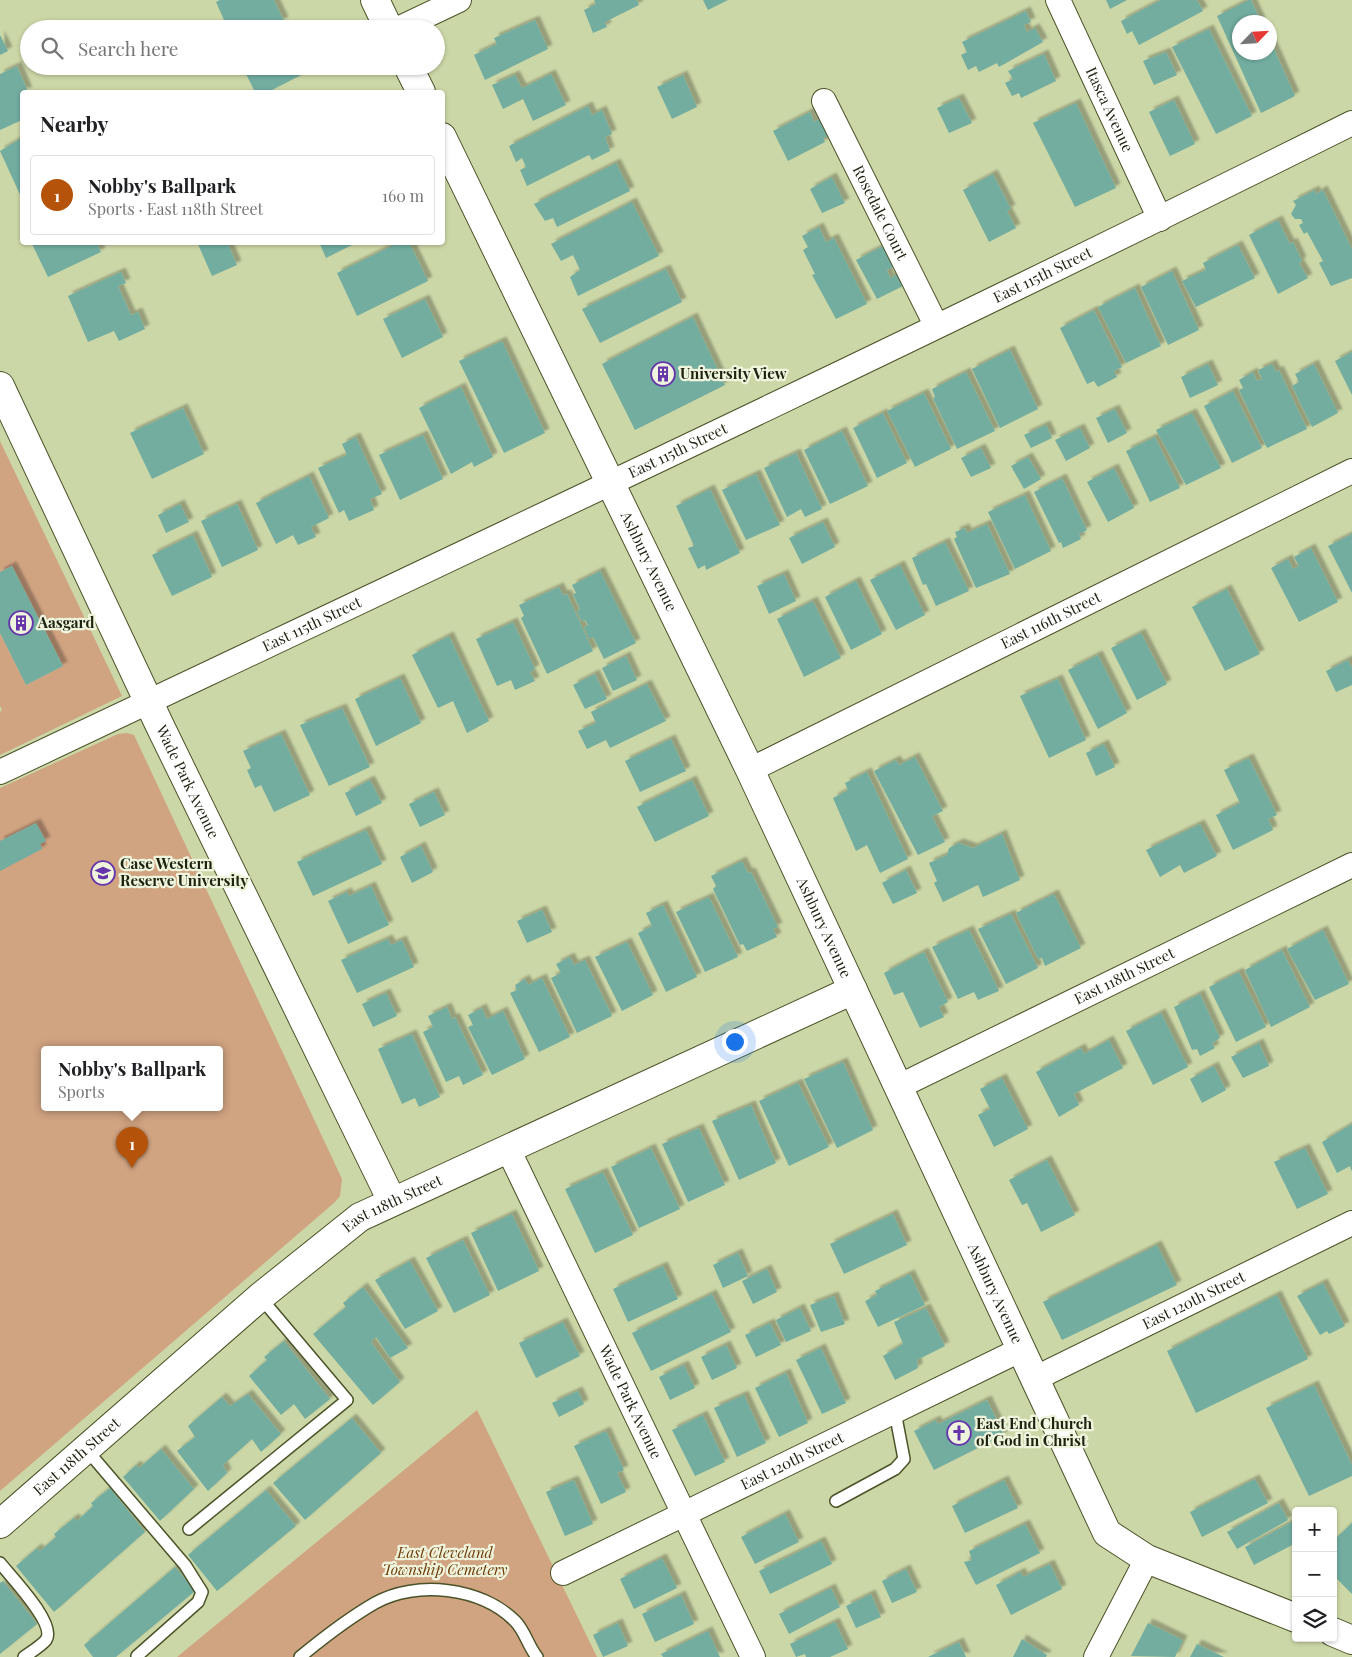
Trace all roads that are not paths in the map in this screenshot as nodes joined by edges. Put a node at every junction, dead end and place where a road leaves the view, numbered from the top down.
1 (375, 0) edge
2 (459, 0) edge
3 (1058, 0) edge
4 (385, 20) edge
5 (417, 20) edge
6 (412, 75) edge
7 (420, 90) edge
8 (824, 101) dead end
9 (1352, 123) edge
10 (445, 143) edge
11 (1160, 219) junction
12 (936, 325) junction
13 (0, 386) edge
14 (1352, 471) edge
15 (612, 482) junction
16 (149, 702) junction
17 (750, 770) junction
18 (0, 772) edge
19 (1352, 865) edge
20 (853, 990) junction
21 (898, 1087) junction
22 (508, 1149) junction
23 (392, 1201) junction
24 (1352, 1223) edge
25 (260, 1297) junction
26 (1020, 1350) junction
27 (1034, 1379) junction
28 (895, 1412) junction
29 (86, 1449) junction
30 (836, 1501) dead end
31 (685, 1515) junction
32 (0, 1524) edge
33 (189, 1529) dead end
34 (1147, 1559) junction
35 (0, 1563) edge
36 (564, 1573) dead end
37 (1292, 1616) edge
38 (1337, 1634) edge
39 (1352, 1640) edge
40 (137, 1656) edge
41 (24, 1657) edge
42 (300, 1657) edge
43 (537, 1657) edge
44 (753, 1657) edge
45 (1096, 1657) edge

1 - 4 street
2 - 5 street
3 - 11 street, Itasca Avenue
6 - 7 street
8 - 12 street, Rosedale Court
9 - 11 street, East 115th Street
10 - 15 street, Ashbury Avenue
11 - 12 street, East 115th Street
12 - 15 street, East 115th Street
13 - 16 street, Wade Park Avenue
14 - 17 street, East 116th Street
15 - 16 street, East 115th Street
15 - 17 street, Ashbury Avenue
16 - 18 street, East 115th Street
16 - 23 street, Wade Park Avenue
17 - 20 street, Ashbury Avenue
19 - 21 street, East 118th Street
20 - 21 street, Ashbury Avenue
20 - 22 street, East 118th Street
21 - 26 street, Ashbury Avenue
22 - 23 street, East 118th Street
22 - 31 street, Wade Park Avenue
23 - 25 street, East 118th Street
24 - 27 street, East 120th Street
25 - 29 street, East 118th Street
25 - 33 lane
26 - 27 street, Ashbury Avenue
26 - 28 street, East 120th Street
27 - 34 street, Ashbury Avenue
28 - 30 lane
28 - 31 street, East 120th Street
29 - 32 street, East 118th Street
29 - 40 lane
31 - 36 street, East 120th Street
31 - 44 street, Wade Park Avenue
34 - 37 street, Ashbury Avenue
34 - 45 street
35 - 41 lane
38 - 39 street
42 - 43 lane

